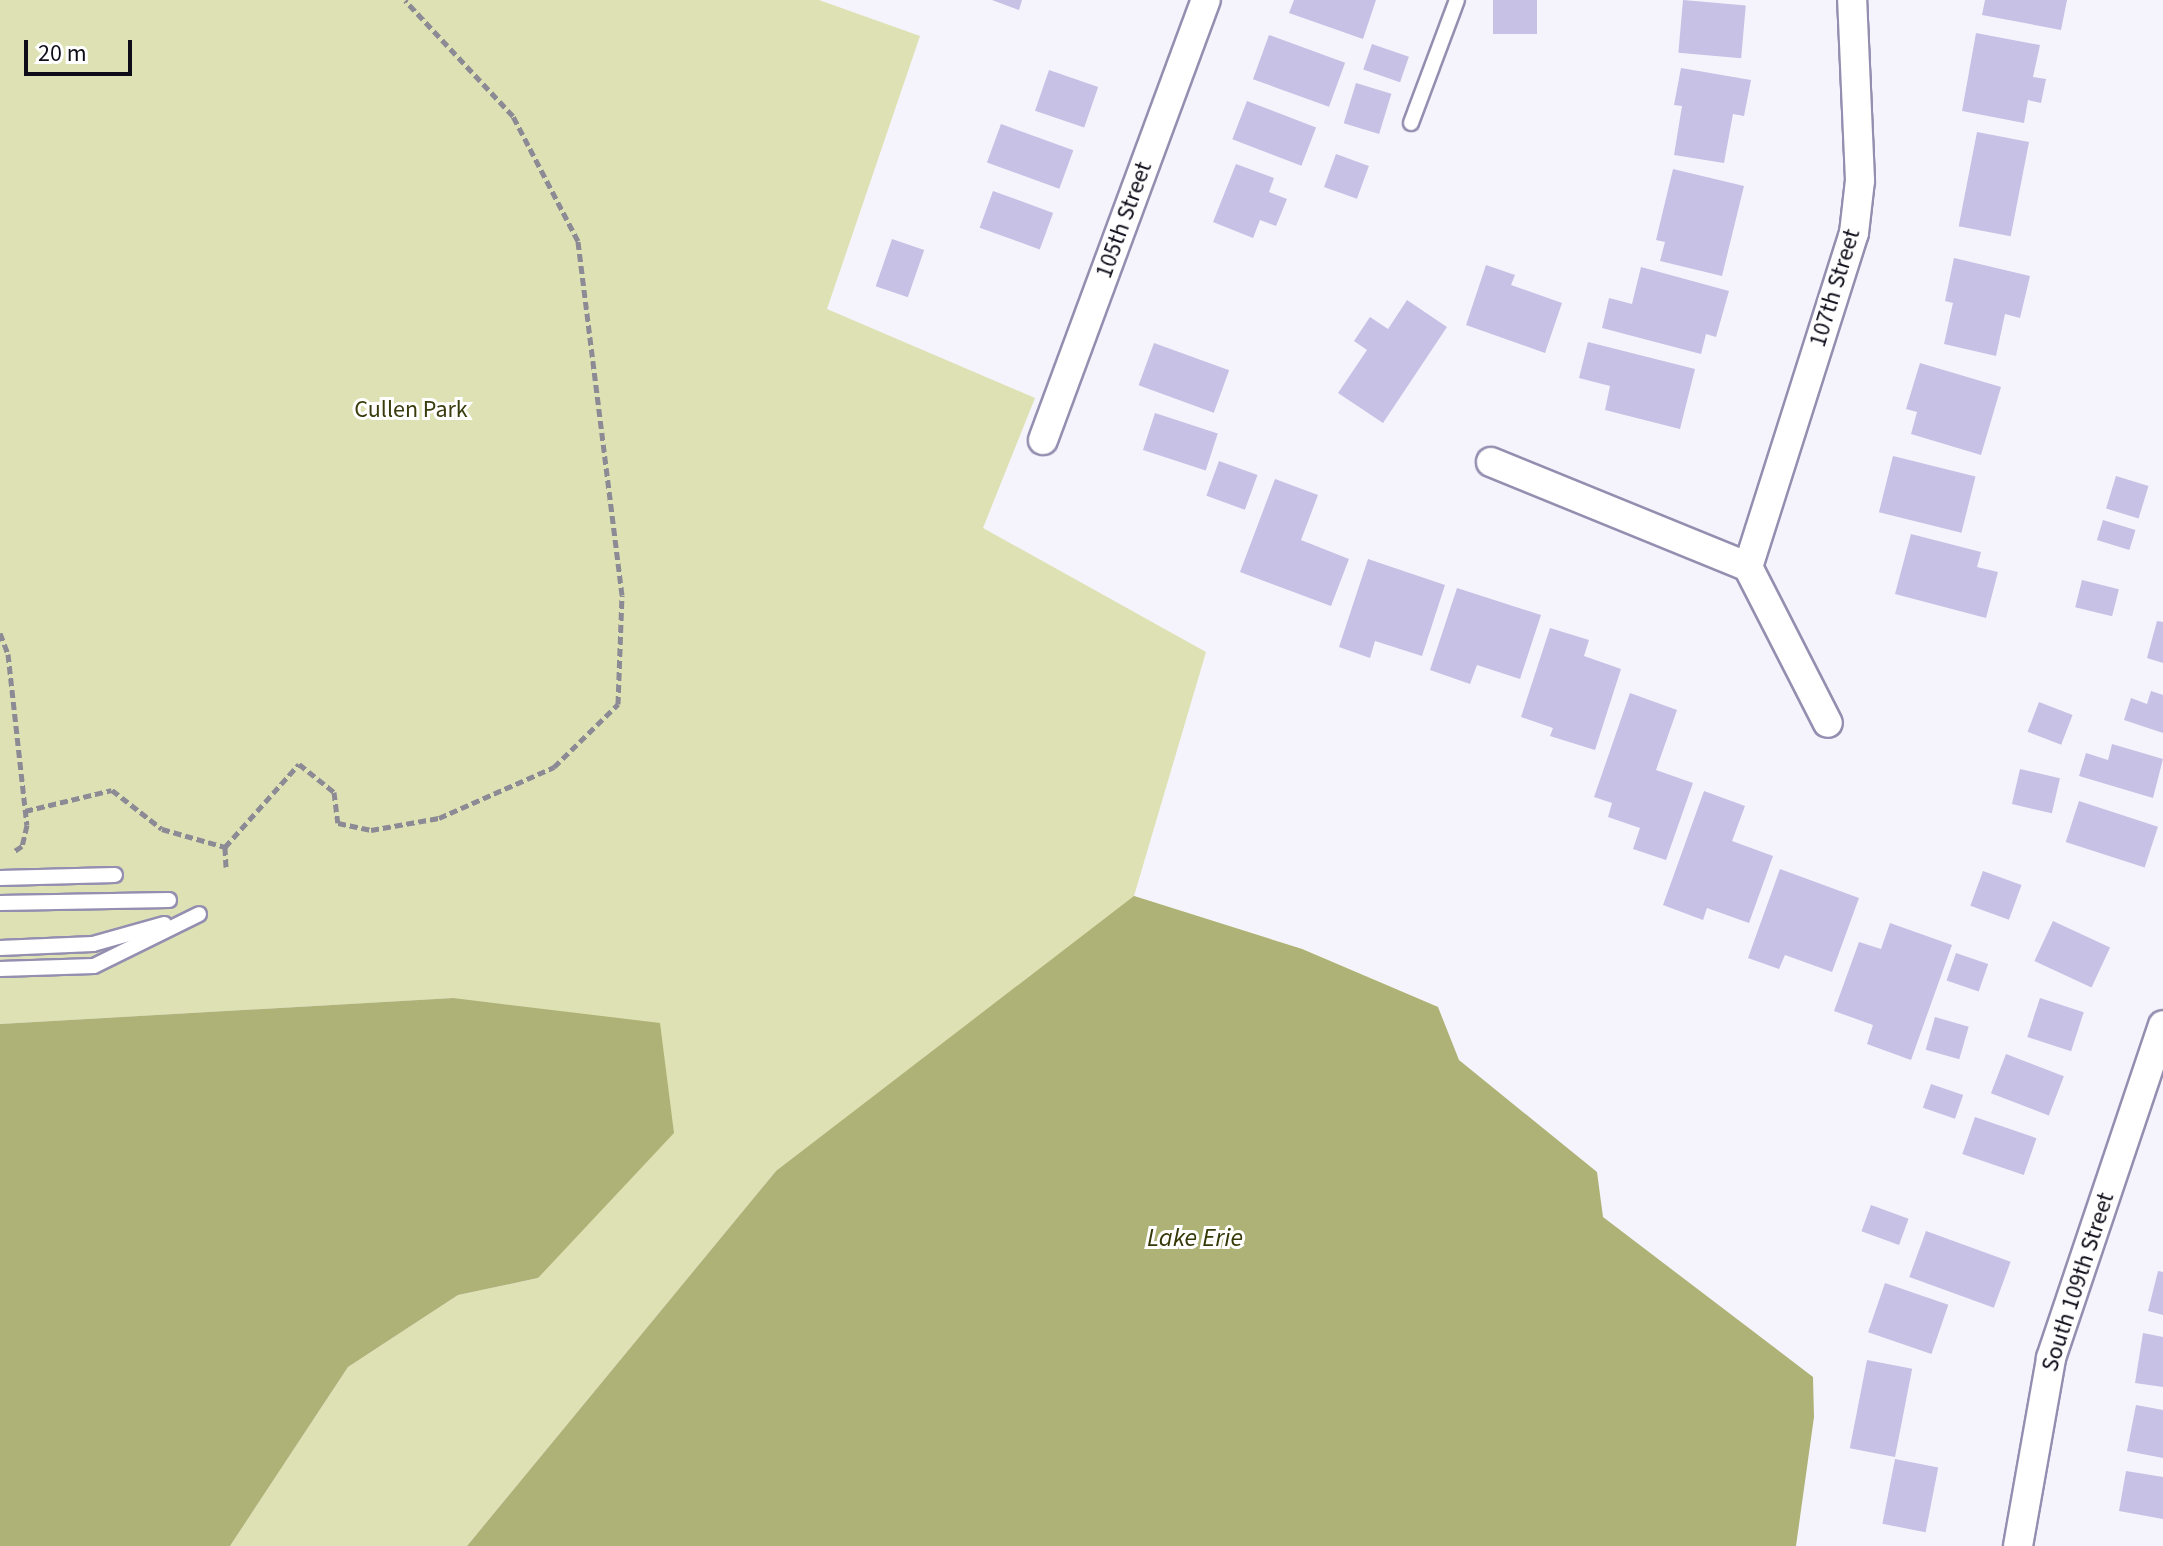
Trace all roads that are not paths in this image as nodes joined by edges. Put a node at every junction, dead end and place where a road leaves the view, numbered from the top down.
1 (1206, 0) edge
2 (1457, 0) edge
3 (1852, 0) edge
4 (1411, 123) dead end
5 (1043, 440) dead end
6 (1491, 462) dead end
7 (1748, 567) junction
8 (1828, 723) dead end
9 (115, 875) dead end
10 (0, 878) edge
11 (169, 900) dead end
12 (0, 903) edge
13 (0, 948) edge
14 (0, 969) edge
15 (2163, 1025) edge
16 (2018, 1546) edge

1 - 5 street, 105th Street
2 - 4 lane
3 - 7 street, 107th Street
6 - 7 street
7 - 8 street
9 - 10 lane
11 - 12 lane
13 - 14 lane
15 - 16 street, South 109th Street

